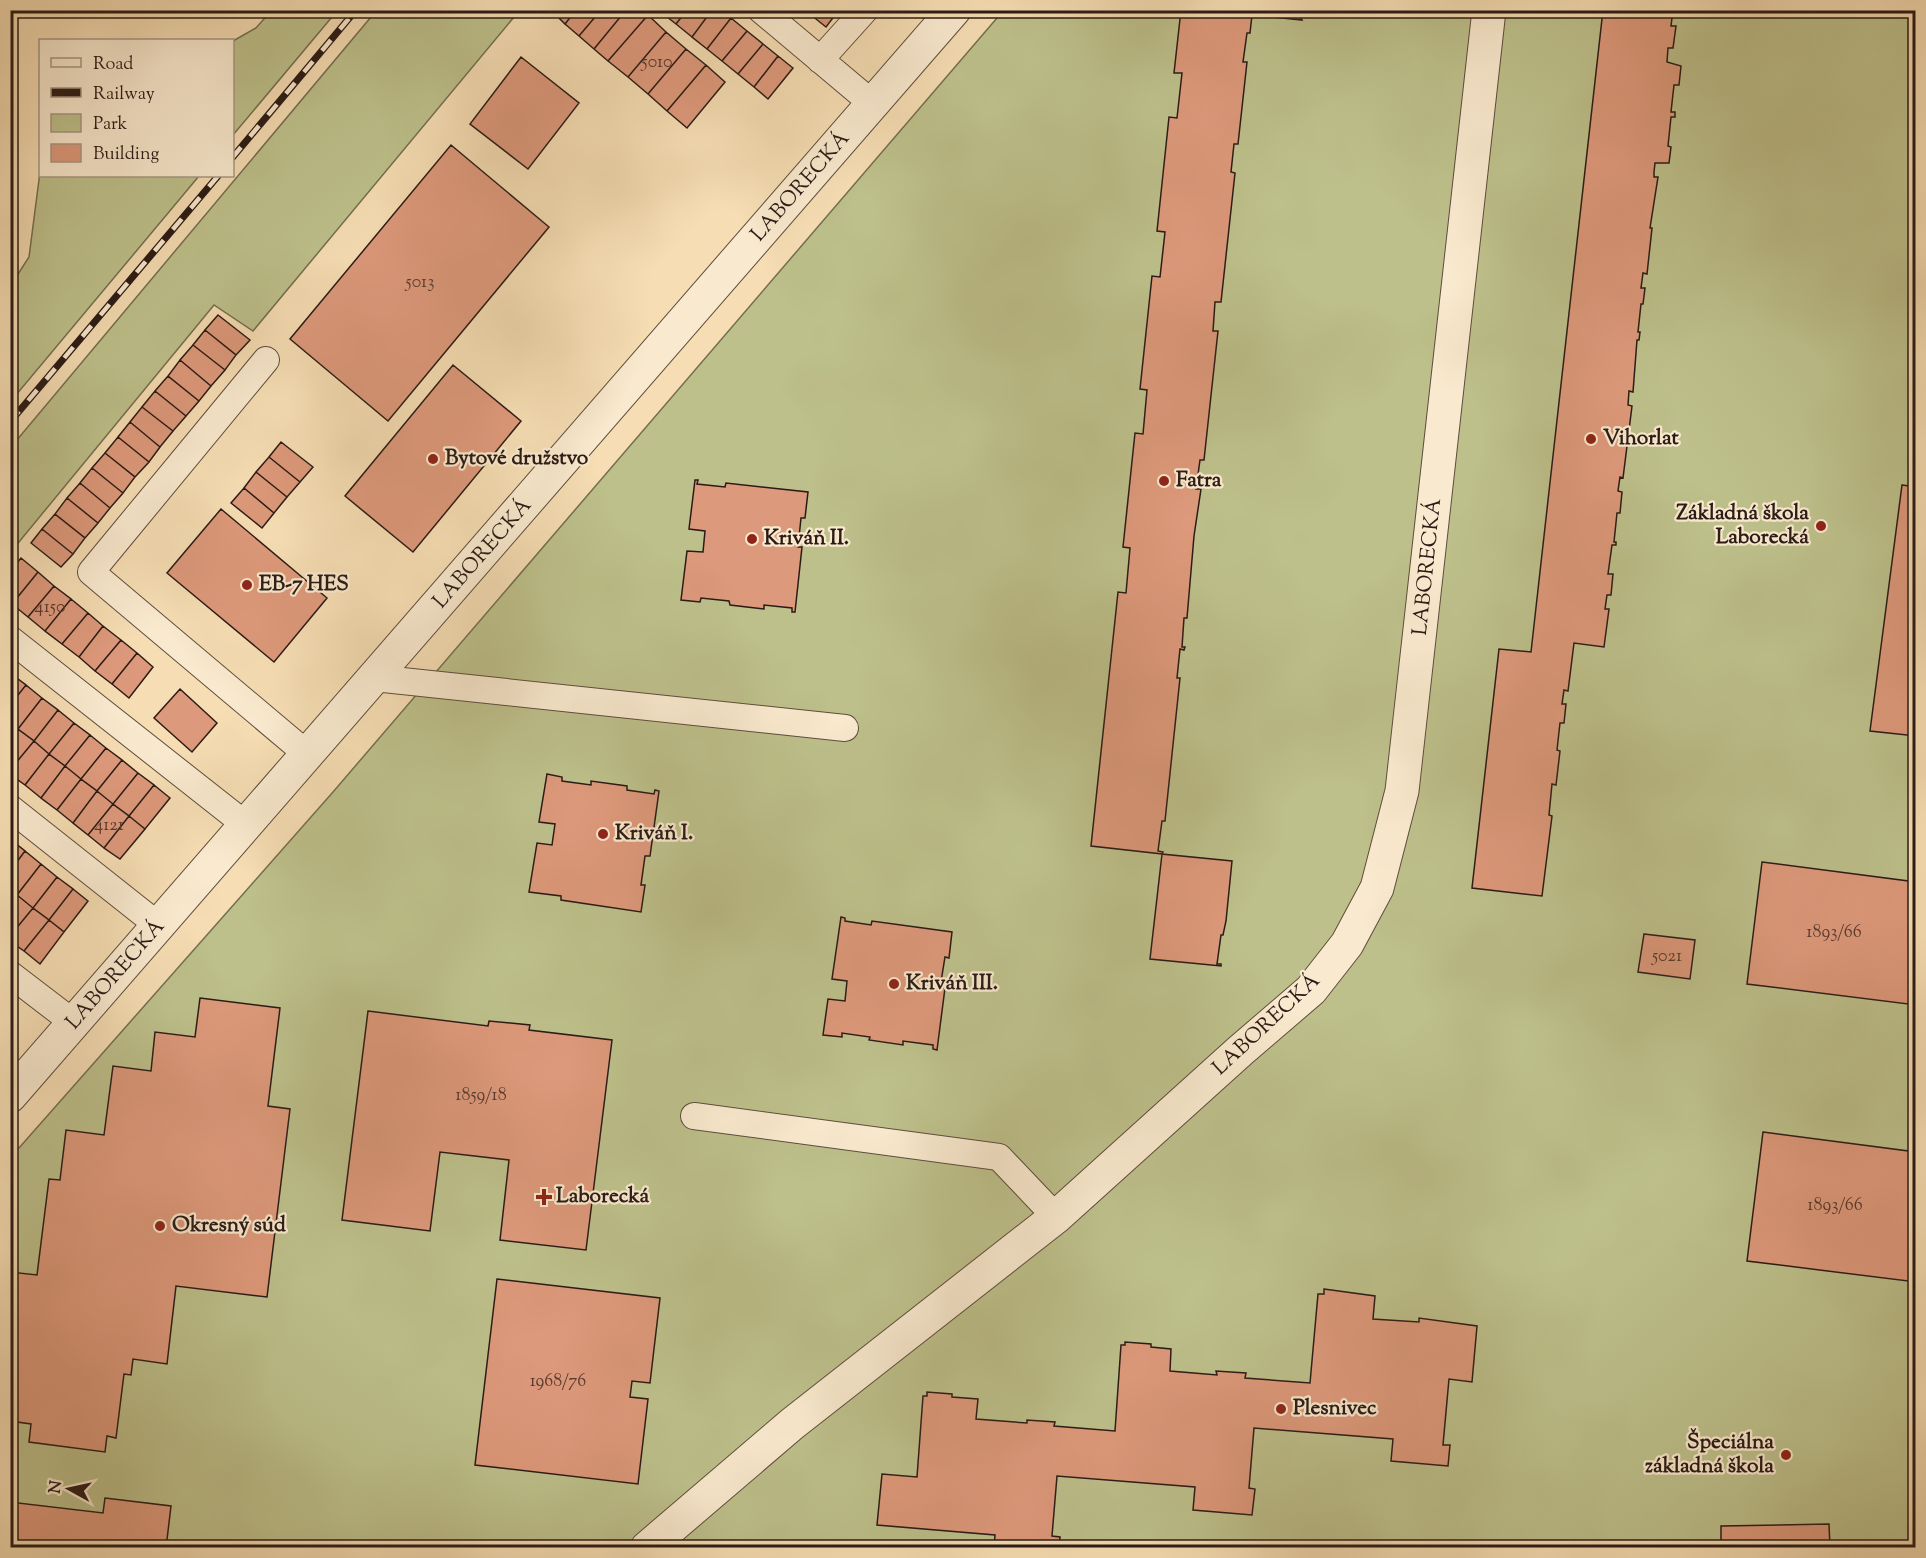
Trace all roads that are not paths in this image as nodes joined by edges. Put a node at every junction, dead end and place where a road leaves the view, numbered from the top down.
1 (761, 10) edge
2 (865, 10) edge
3 (954, 10) edge
4 (1489, 10) edge
5 (820, 60) junction
6 (873, 104) junction
7 (266, 360) dead end
8 (10, 639) edge
9 (374, 678) junction
10 (845, 729) dead end
11 (307, 754) junction
12 (10, 808) edge
13 (246, 825) junction
14 (159, 926) junction
15 (10, 974) edge
16 (74, 1023) junction
17 (10, 1096) edge
18 (694, 1116) dead end
19 (1056, 1217) junction
20 (647, 1548) edge

1 - 5 lane
2 - 5 lane
3 - 6 street, LABORECKÁ
4 - 19 street, LABORECKÁ
5 - 6 lane
6 - 9 street, LABORECKÁ
7 - 11 lane
8 - 13 lane
9 - 10 lane
9 - 11 street, LABORECKÁ
11 - 13 street, LABORECKÁ
12 - 14 lane
13 - 14 street, LABORECKÁ
14 - 16 street, LABORECKÁ
15 - 16 lane
16 - 17 street, LABORECKÁ
18 - 19 lane
19 - 20 street, LABORECKÁ

